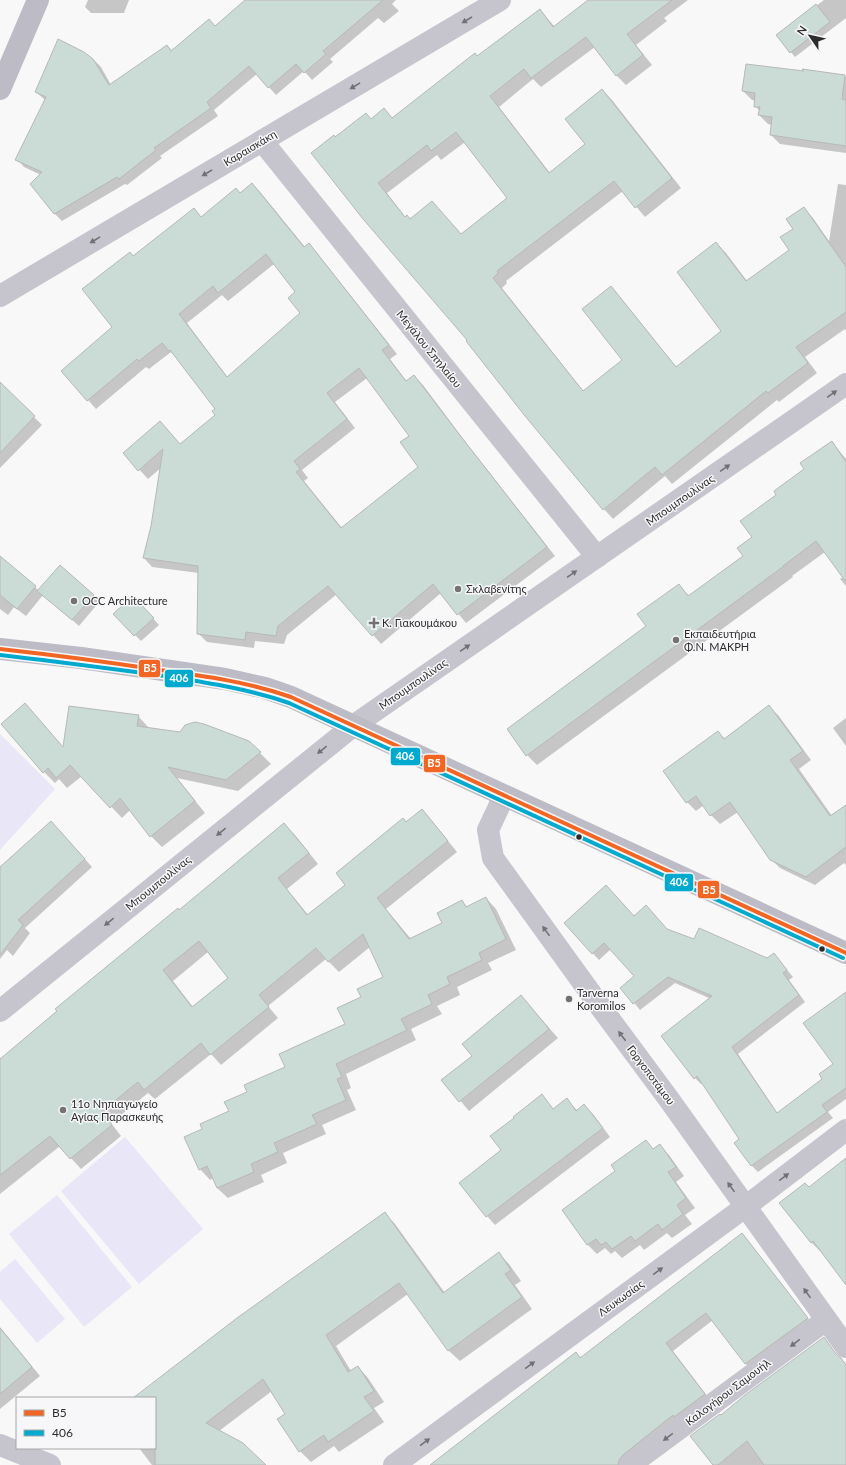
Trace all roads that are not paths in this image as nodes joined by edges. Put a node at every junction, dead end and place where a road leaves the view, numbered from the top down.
1 (38, 0) edge
2 (500, 0) edge
3 (0, 89) edge
4 (262, 141) junction
5 (3, 287) edge
6 (846, 384) edge
7 (597, 557) junction
8 (0, 649) edge
9 (353, 726) junction
10 (504, 796) junction
11 (846, 953) edge
12 (0, 1011) edge
13 (846, 1130) edge
14 (745, 1207) junction
15 (826, 1320) junction
16 (846, 1347) edge
17 (0, 1445) edge
18 (50, 1465) edge
19 (394, 1465) edge
20 (630, 1465) edge

1 - 3 street
2 -> 4 street, Καραισκάκη
4 -> 5 street, Καραισκάκη
4 - 7 street, Μεγάλου Σπηλαίου
7 -> 6 street, Μπουμπουλίνας
9 -> 7 street, Μπουμπουλίνας
8 - 9 street
9 - 10 street
9 -> 12 street, Μπουμπουλίνας
10 - 11 street
14 -> 10 street, Γοργοποτάμου
14 -> 13 street, Λευκωσίας
15 -> 14 street, Γοργοποτάμου
19 -> 14 street, Λευκωσίας
15 - 16 street, Γοργοποτάμου
15 -> 20 street, Καλογήρου Σαμουήλ
17 - 18 street

